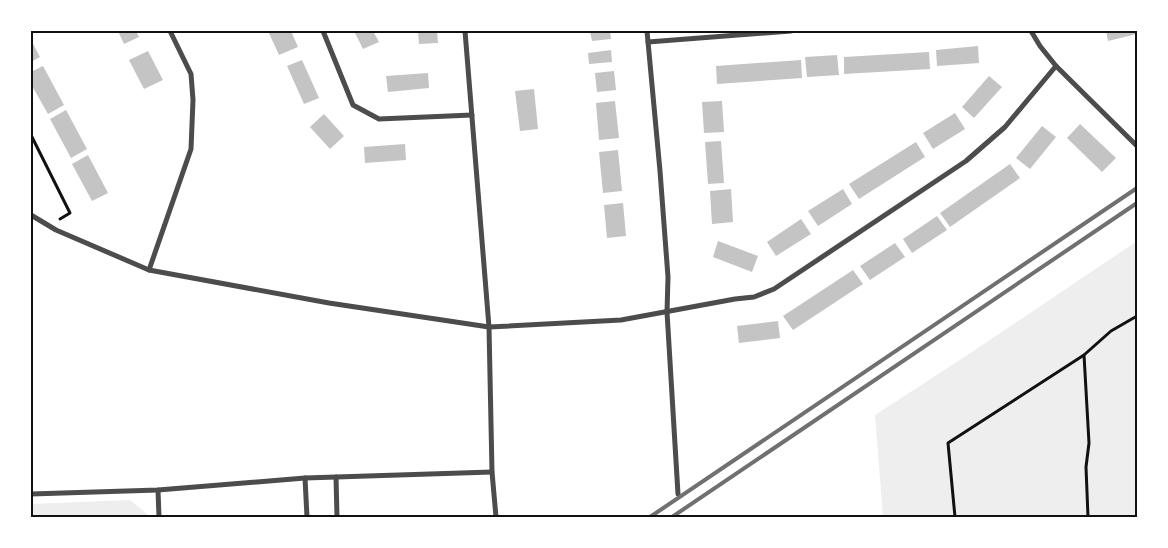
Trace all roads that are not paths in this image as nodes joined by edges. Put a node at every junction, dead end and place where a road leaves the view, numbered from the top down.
1 (170, 31) edge
2 (323, 31) edge
3 (465, 31) edge
4 (647, 31) edge
5 (791, 31) edge
6 (1031, 31) edge
7 (648, 42) junction
8 (1056, 66) junction
9 (472, 115) junction
10 (1137, 146) edge
11 (31, 215) edge
12 (149, 270) junction
13 (667, 312) junction
14 (489, 327) junction
15 (492, 472) junction
16 (336, 477) junction
17 (305, 478) junction
18 (158, 490) junction
19 (31, 494) edge
20 (678, 494) dead end
21 (159, 517) edge
22 (307, 517) edge
23 (337, 517) edge
24 (496, 517) edge

1 - 12 street
2 - 9 street
3 - 9 street
4 - 7 street
5 - 7 street
6 - 8 street
7 - 13 street
8 - 10 street
8 - 13 street
9 - 14 street
11 - 12 street
12 - 14 street
13 - 14 street
13 - 20 street
14 - 15 street
15 - 16 street
15 - 24 street
16 - 17 street
16 - 23 street
17 - 18 street
17 - 22 street
18 - 19 street
18 - 21 street

